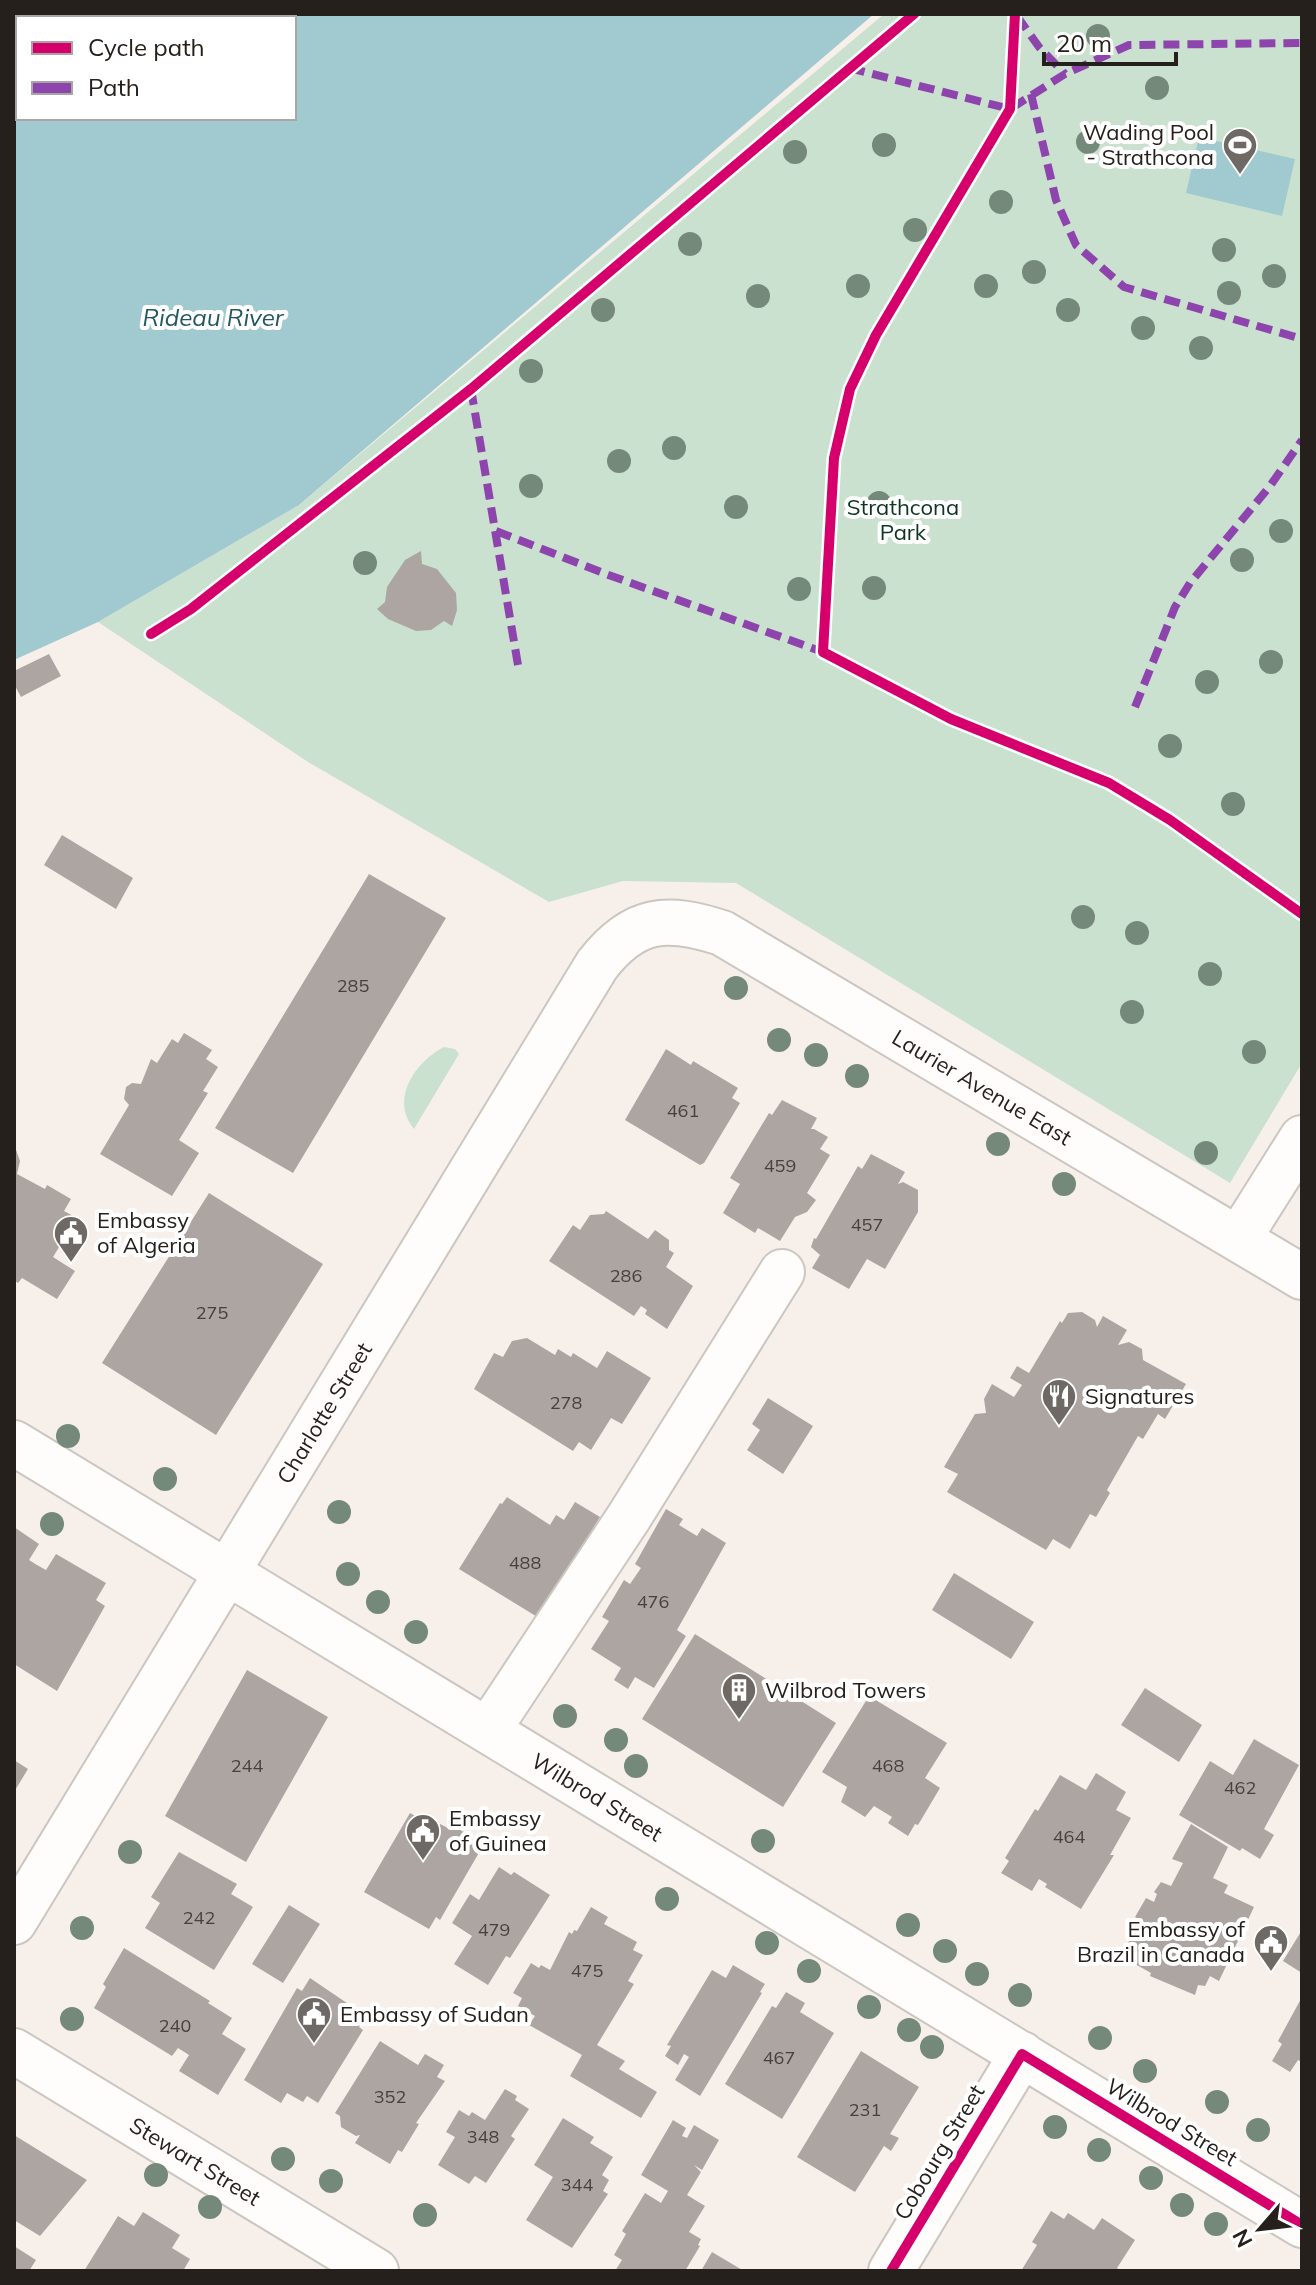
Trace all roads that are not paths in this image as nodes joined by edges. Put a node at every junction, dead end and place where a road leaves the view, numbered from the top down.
1 (653, 923) joint
2 (1302, 1138) edge
3 (1239, 1238) junction
4 (782, 1272) dead end
5 (1302, 1277) edge
6 (14, 1443) edge
7 (227, 1572) junction
8 (488, 1730) junction
9 (14, 1922) edge
10 (14, 2051) edge
11 (1022, 2054) junction
12 (1302, 2225) edge
13 (376, 2271) edge
14 (891, 2271) edge

1 - 3 street, Laurier Avenue East
1 - 7 street, Charlotte Street
2 - 3 street
3 - 5 street, Laurier Avenue East
4 - 8 street
6 - 7 street, Wilbrod Street
7 - 8 street, Wilbrod Street
7 - 9 street, Charlotte Street
8 - 11 street, Wilbrod Street
10 - 13 street, Stewart Street
11 - 12 street, Wilbrod Street
11 - 14 street, Cobourg Street

